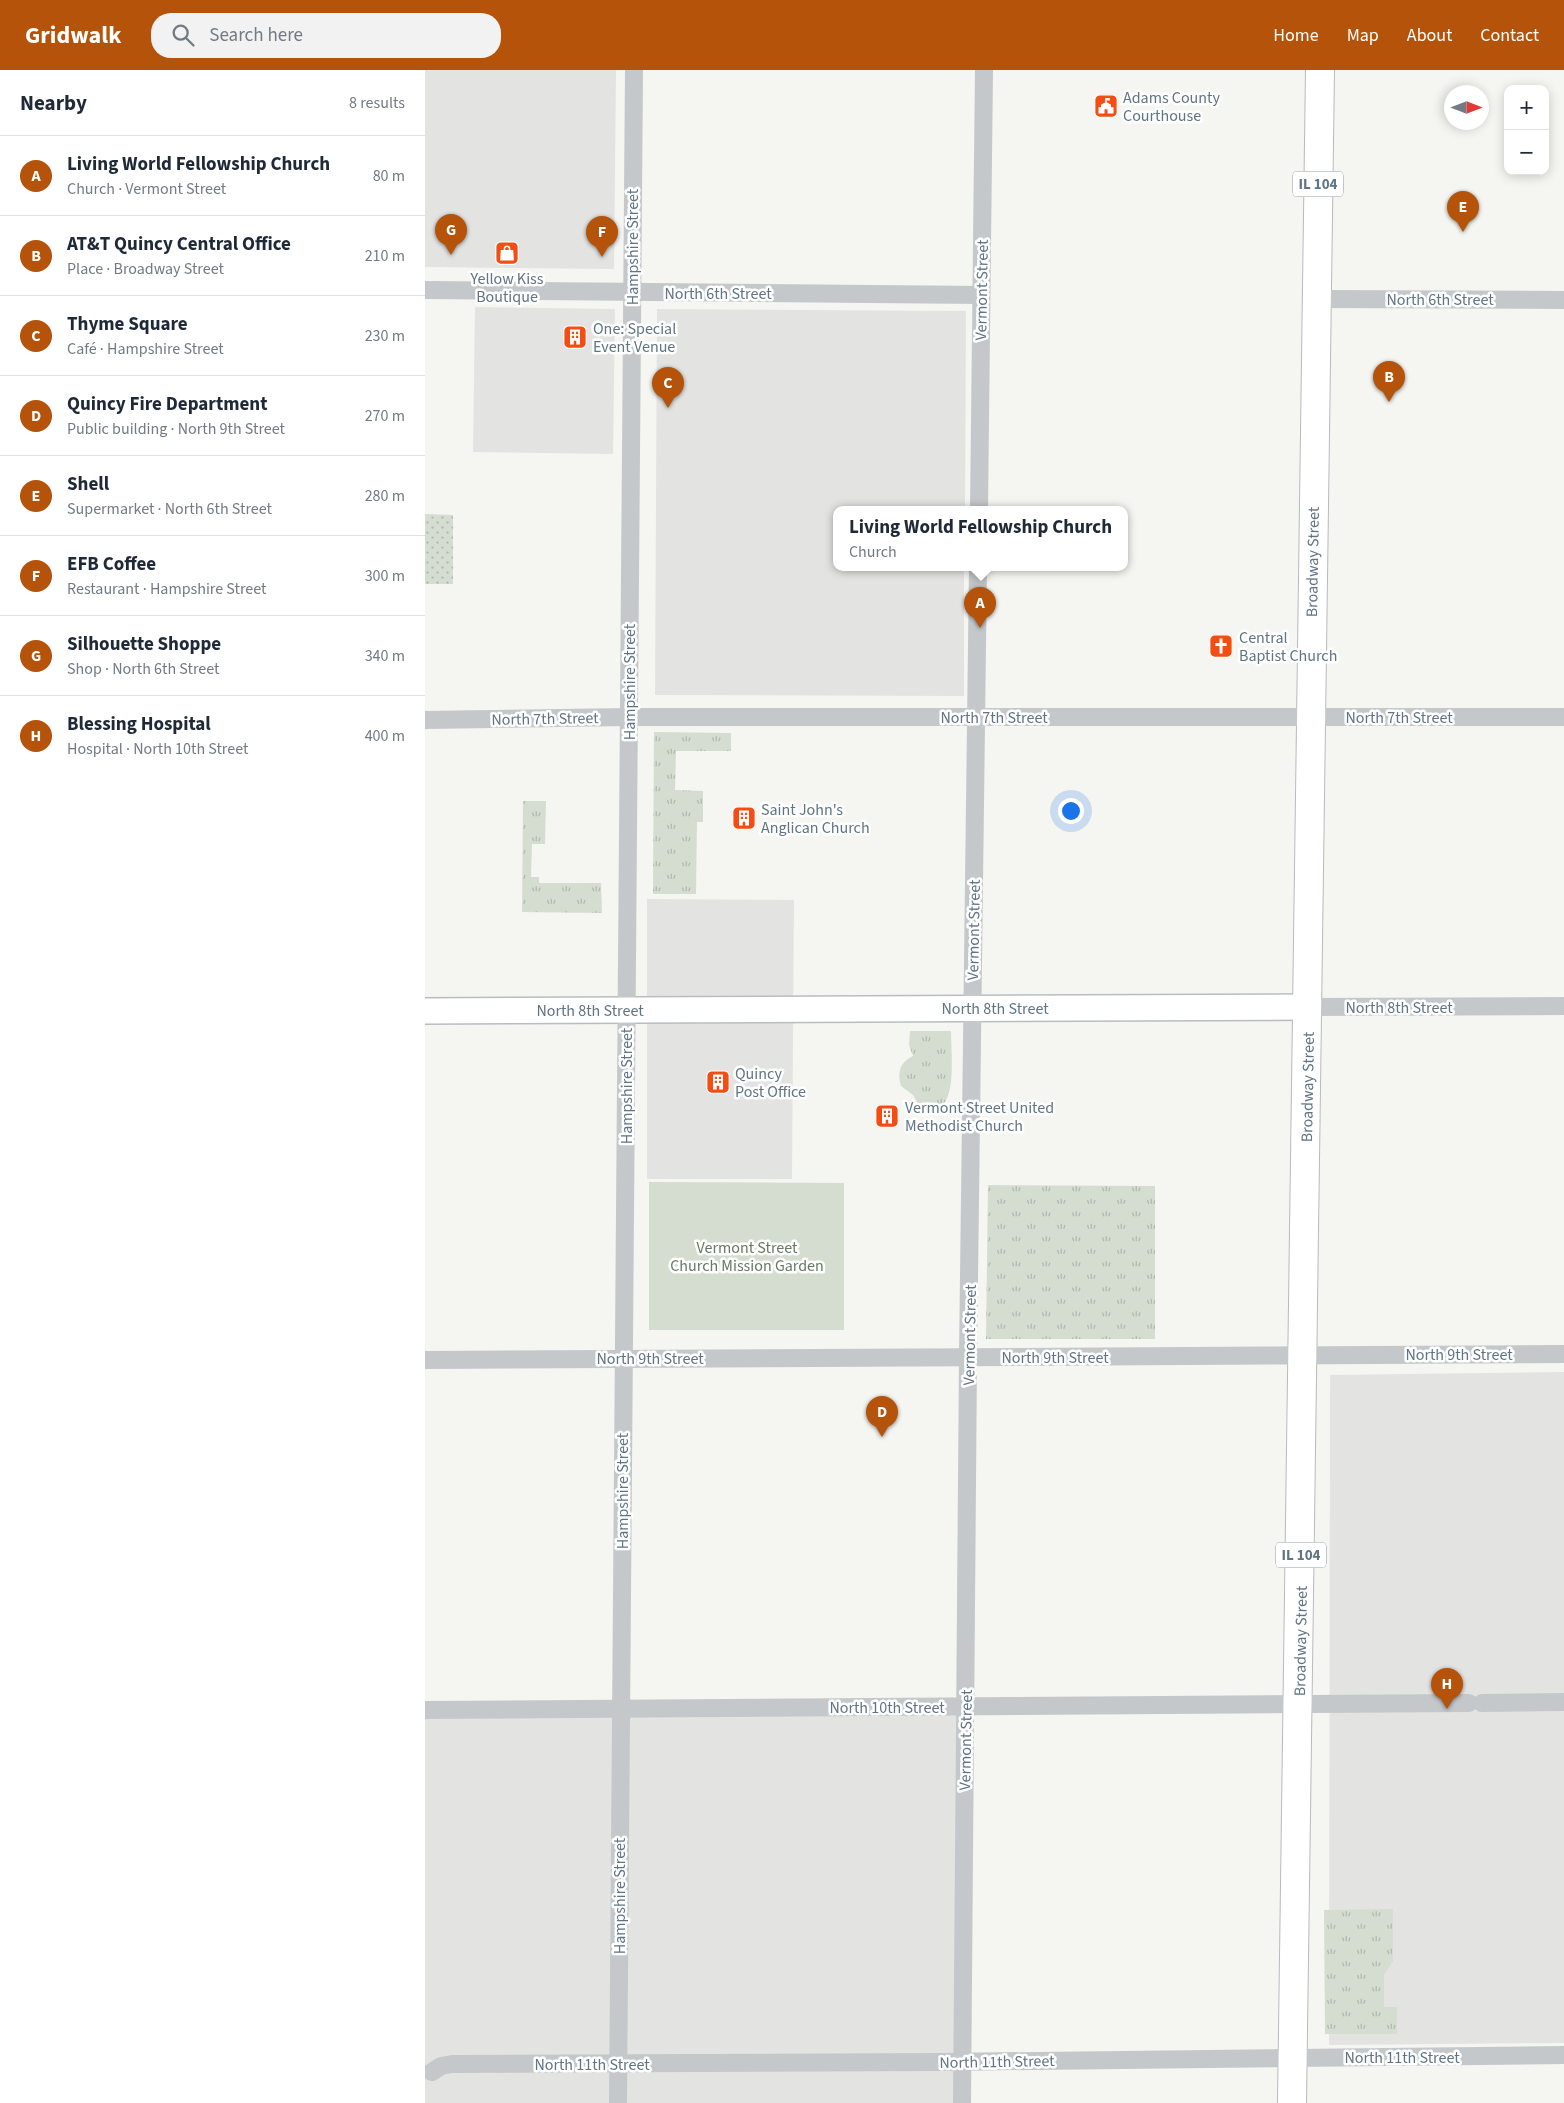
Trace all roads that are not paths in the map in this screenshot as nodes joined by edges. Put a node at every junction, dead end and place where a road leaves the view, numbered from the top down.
1 (634, 70) edge
2 (983, 70) edge
3 (1320, 70) edge
4 (425, 290) edge
5 (632, 292) junction
6 (981, 295) junction
7 (1316, 299) junction
8 (1564, 300) edge
9 (979, 506) edge
10 (978, 571) edge
11 (977, 716) junction
12 (629, 717) junction
13 (1564, 717) edge
14 (1311, 718) junction
15 (425, 720) edge
16 (1564, 1006) edge
17 (1308, 1007) junction
18 (972, 1008) junction
19 (626, 1010) junction
20 (425, 1011) edge
21 (1564, 1354) edge
22 (1303, 1355) junction
23 (623, 1358) junction
24 (969, 1358) junction
25 (425, 1360) edge
26 (1564, 1702) edge
27 (1299, 1704) junction
28 (966, 1706) junction
29 (621, 1708) junction
30 (425, 1710) edge
31 (1564, 2056) edge
32 (1293, 2058) junction
33 (962, 2062) junction
34 (618, 2063) junction
35 (432, 2072) dead end
36 (618, 2103) edge
37 (962, 2103) edge
38 (1292, 2103) edge

1 - 5 street, Hampshire Street
2 - 6 street, Vermont Street
3 - 7 main road, Broadway Street / IL 104
4 - 5 street, North 6th Street
5 - 6 street, North 6th Street
5 - 12 street, Hampshire Street
6 - 9 street, Vermont Street
7 - 8 street, North 6th Street
7 - 14 main road, Broadway Street / IL 104
10 - 11 street, Vermont Street
11 - 12 street, North 7th Street
11 - 14 street, North 7th Street
11 - 18 street, Vermont Street
12 - 15 street, North 7th Street
12 - 19 street, Hampshire Street
13 - 14 street, North 7th Street
14 - 17 main road, Broadway Street / IL 104
16 - 17 street, North 8th Street
17 - 18 street, North 8th Street
17 - 22 main road, Broadway Street / IL 104
18 - 19 street, North 8th Street
18 - 24 street, Vermont Street
19 - 20 street, North 8th Street
19 - 23 street, Hampshire Street
21 - 22 street, North 9th Street
22 - 24 street, North 9th Street
22 - 27 main road, Broadway Street / IL 104
23 - 24 street, North 9th Street
23 - 25 street, North 9th Street
23 - 29 street, Hampshire Street
24 - 28 street, Vermont Street
26 - 27 street, North 10th Street
27 - 28 street, North 10th Street
27 - 32 main road, Broadway Street / IL 104
28 - 29 street, North 10th Street
28 - 33 street, Vermont Street
29 - 30 street, North 10th Street
29 - 34 street, Hampshire Street
31 - 32 street, North 11th Street
32 - 33 street, North 11th Street
32 - 38 main road, Broadway Street / IL 104
33 - 34 street, North 11th Street
33 - 37 street, Vermont Street
34 - 35 street, North 11th Street
34 - 36 street, Hampshire Street

